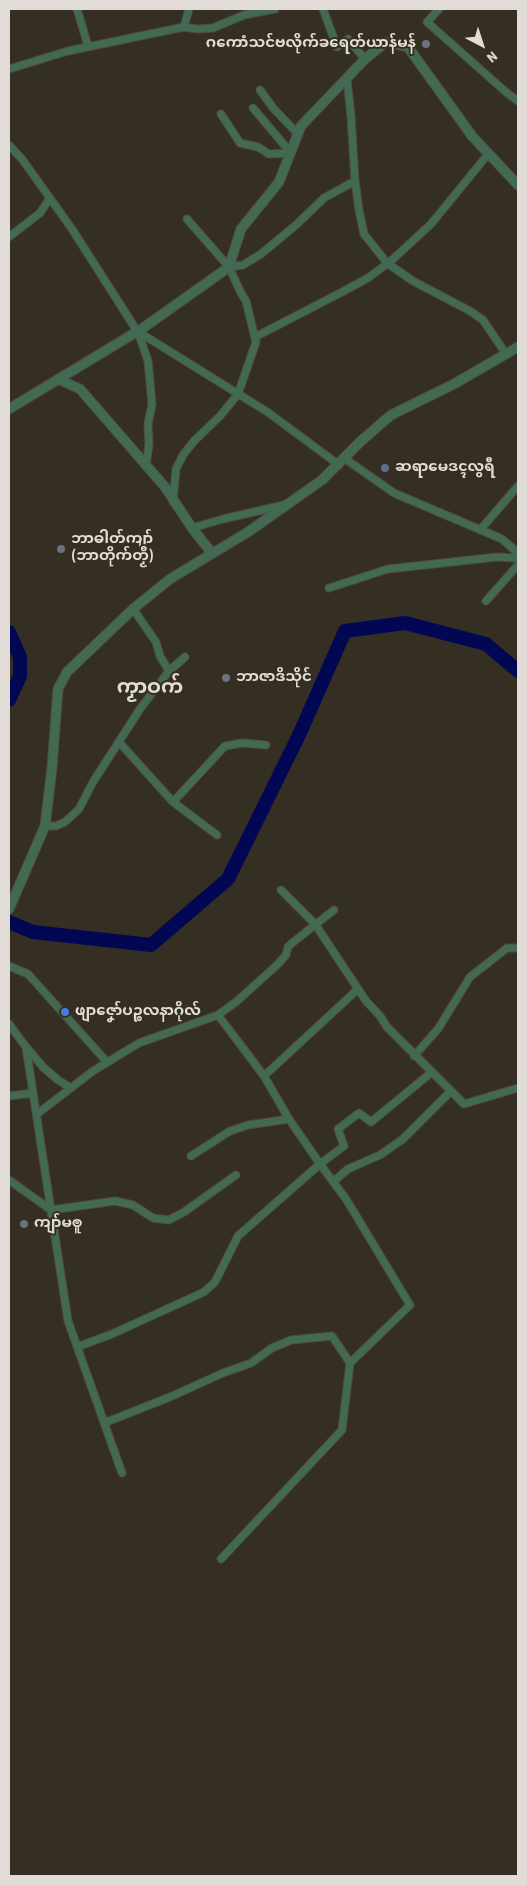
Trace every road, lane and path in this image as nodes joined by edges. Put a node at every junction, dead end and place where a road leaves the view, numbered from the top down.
1 (77, 9) edge
2 (189, 9) edge
3 (275, 9) edge
4 (323, 9) edge
5 (439, 9) edge
6 (184, 27) junction
7 (88, 46) junction
8 (365, 59) junction
9 (9, 69) edge
10 (347, 79) junction
11 (260, 90) dead end
12 (518, 101) edge
13 (252, 108) dead end
14 (221, 114) dead end
15 (298, 134) junction
16 (9, 145) edge
17 (291, 153) junction
18 (489, 153) junction
19 (355, 181) junction
20 (518, 185) edge
21 (50, 198) junction
22 (187, 219) dead end
23 (9, 237) edge
24 (387, 263) junction
25 (229, 268) junction
26 (138, 331) junction
27 (255, 337) junction
28 (518, 347) edge
29 (506, 354) junction
30 (58, 379) junction
31 (238, 394) junction
32 (9, 409) edge
33 (341, 461) junction
34 (146, 466) junction
35 (518, 486) edge
36 (173, 502) junction
37 (286, 505) junction
38 (192, 528) junction
39 (480, 530) junction
40 (211, 552) junction
41 (518, 553) edge
42 (518, 558) edge
43 (518, 565) edge
44 (329, 588) dead end
45 (486, 601) dead end
46 (133, 609) junction
47 (185, 657) dead end
48 (169, 671) junction
49 (119, 742) junction
50 (266, 745) dead end
51 (173, 802) junction
52 (45, 826) junction
53 (217, 835) dead end
54 (281, 890) dead end
55 (9, 909) edge
56 (334, 910) dead end
57 (315, 924) junction
58 (518, 948) edge
59 (9, 966) edge
60 (358, 989) junction
61 (218, 1015) junction
62 (9, 1024) edge
63 (26, 1047) junction
64 (414, 1056) junction
65 (107, 1062) junction
66 (432, 1072) junction
67 (264, 1076) junction
68 (71, 1088) junction
69 (518, 1088) edge
70 (33, 1093) junction
71 (447, 1095) dead end
72 (9, 1096) edge
73 (37, 1114) junction
74 (289, 1118) junction
75 (191, 1156) dead end
76 (320, 1164) junction
77 (236, 1176) dead end
78 (9, 1180) edge
79 (333, 1182) junction
80 (51, 1210) junction
81 (77, 1347) junction
82 (350, 1363) junction
83 (104, 1424) junction
84 (122, 1474) dead end
85 (221, 1559) dead end

1 - 7 street
2 - 6 street
3 - 6 street
4 - 8 street
5 - 12 street
6 - 7 street
7 - 9 street
8 - 10 street
8 - 18 street
10 - 15 street
10 - 19 street
11 - 15 street
13 - 17 street
14 - 17 street
15 - 17 street
16 - 21 street
17 - 25 street
18 - 20 street
18 - 24 street
19 - 24 street
19 - 25 street
21 - 23 street
21 - 26 street
22 - 25 street
24 - 27 street
24 - 29 street
25 - 26 street
25 - 27 street
26 - 30 street
26 - 31 street
26 - 34 street
27 - 31 street
28 - 29 street
29 - 33 street
30 - 32 street
30 - 34 street
31 - 33 street
31 - 36 street
33 - 37 street
33 - 39 street
34 - 36 street
35 - 39 street
36 - 38 street
37 - 38 street
37 - 40 street
38 - 40 street
39 - 41 street
40 - 46 street
42 - 44 street
43 - 45 street
46 - 48 street
46 - 52 street
47 - 48 street
48 - 49 street
49 - 51 street
49 - 52 street
50 - 51 street
51 - 53 street
52 - 55 street
54 - 57 street
56 - 57 street
57 - 60 street
57 - 61 street
58 - 64 street
59 - 65 street
60 - 64 street
60 - 67 street
61 - 65 street
61 - 67 street
62 - 63 street
63 - 68 street
63 - 70 street
64 - 66 street
65 - 68 street
66 - 69 street
66 - 76 street
67 - 74 street
68 - 73 street
70 - 72 street
70 - 73 street
71 - 79 street
73 - 80 street
74 - 75 street
74 - 76 street
76 - 79 street
76 - 81 street
77 - 80 street
78 - 80 street
79 - 82 street
80 - 81 street
81 - 83 street
82 - 83 street
82 - 85 street
83 - 84 street

